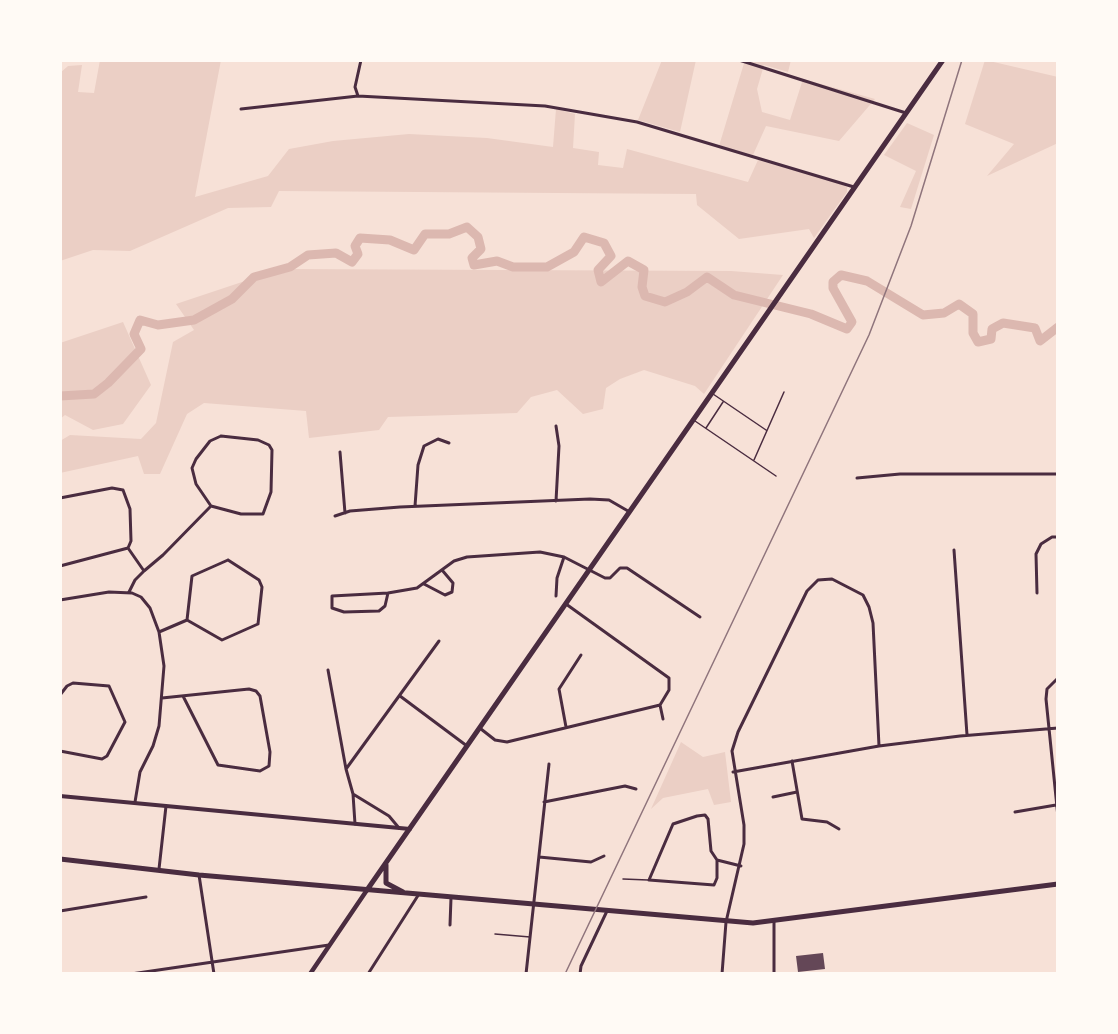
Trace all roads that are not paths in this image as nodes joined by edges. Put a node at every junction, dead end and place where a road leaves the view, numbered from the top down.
1 (361, 60) edge
2 (739, 60) edge
3 (943, 60) edge
4 (358, 96) junction
5 (241, 109) dead end
6 (907, 113) junction
7 (856, 187) junction
8 (784, 392) dead end
9 (713, 394) junction
10 (724, 401) junction
11 (694, 421) junction
12 (556, 426) dead end
13 (705, 428) junction
14 (767, 431) junction
15 (449, 443) dead end
16 (340, 452) dead end
17 (754, 461) junction
18 (1058, 474) edge
19 (776, 476) dead end
20 (857, 478) dead end
21 (60, 498) edge
22 (556, 501) junction
23 (211, 506) junction
24 (415, 506) junction
25 (630, 512) junction
26 (345, 513) junction
27 (335, 516) dead end
28 (1058, 537) edge
29 (128, 548) junction
30 (954, 550) dead end
31 (564, 557) junction
32 (60, 566) edge
33 (442, 570) junction
34 (589, 570) junction
35 (144, 571) junction
36 (424, 584) junction
37 (129, 592) junction
38 (388, 593) junction
39 (1037, 593) dead end
40 (556, 596) dead end
41 (60, 600) edge
42 (566, 604) junction
43 (700, 617) dead end
44 (187, 620) junction
45 (159, 632) junction
46 (439, 641) dead end
47 (581, 655) dead end
48 (328, 670) dead end
49 (1058, 678) edge
50 (60, 695) edge
51 (183, 696) junction
52 (400, 696) junction
53 (162, 698) junction
54 (660, 705) junction
55 (663, 719) dead end
56 (566, 727) junction
57 (1058, 728) edge
58 (481, 729) junction
59 (1048, 729) junction
60 (967, 735) junction
61 (879, 746) junction
62 (469, 747) junction
63 (60, 751) edge
64 (792, 761) junction
65 (549, 764) dead end
66 (346, 770) junction
67 (733, 771) junction
68 (636, 789) dead end
69 (797, 792) junction
70 (353, 794) junction
71 (60, 796) edge
72 (773, 797) dead end
73 (135, 802) junction
74 (544, 802) junction
75 (1056, 805) junction
76 (166, 806) junction
77 (1016, 812) dead end
78 (1058, 817) edge
79 (355, 824) junction
80 (399, 828) junction
81 (411, 829) junction
82 (838, 829) dead end
83 (604, 856) dead end
84 (538, 857) junction
85 (60, 859) edge
86 (717, 860) junction
87 (386, 863) junction
88 (741, 866) junction
89 (159, 871) junction
90 (199, 875) junction
91 (623, 879) dead end
92 (649, 880) junction
93 (1058, 884) edge
94 (367, 890) junction
95 (403, 892) junction
96 (419, 894) junction
97 (146, 897) dead end
98 (451, 898) junction
99 (535, 904) junction
100 (60, 911) edge
101 (607, 911) junction
102 (774, 921) junction
103 (726, 922) junction
104 (450, 925) dead end
105 (495, 934) dead end
106 (531, 937) junction
107 (329, 945) junction
108 (212, 962) junction
109 (130, 974) edge
110 (214, 974) edge
111 (310, 974) edge
112 (368, 974) edge
113 (526, 974) edge
114 (580, 974) edge
115 (722, 974) edge
116 (774, 974) edge

1 - 4 street
2 - 6 street
3 - 6 main road
4 - 5 street
4 - 7 street
6 - 7 main road
7 - 9 main road
8 - 14 lane
9 - 10 lane
9 - 11 main road
10 - 13 lane
10 - 14 lane
11 - 13 lane
11 - 25 main road
12 - 22 street
13 - 17 lane
14 - 17 lane
15 - 24 street
16 - 26 street
17 - 19 lane
18 - 20 street
21 - 29 street
22 - 24 street
22 - 25 street
23 - 23 street
23 - 35 street
24 - 26 street
25 - 34 main road
26 - 27 street
28 - 39 street
29 - 32 street
29 - 35 street
30 - 60 street
31 - 33 street
31 - 34 street
31 - 40 street
33 - 36 street
33 - 36 street
34 - 42 main road
34 - 43 street
35 - 37 street
36 - 38 street
37 - 41 street
37 - 45 street
38 - 38 street
42 - 54 street
42 - 58 main road
44 - 44 street
44 - 45 street
45 - 53 street
46 - 52 street
47 - 56 street
48 - 66 street
49 - 59 street
50 - 63 street
51 - 51 street
51 - 53 street
52 - 62 street
52 - 66 street
53 - 73 street
54 - 55 street
54 - 56 street
56 - 58 street
57 - 59 street
58 - 62 main road
59 - 60 street
59 - 75 street
60 - 61 street
61 - 64 street
61 - 67 street
62 - 81 main road
64 - 67 street
64 - 69 street
65 - 74 street
66 - 70 street
67 - 88 street
68 - 74 street
69 - 72 street
69 - 82 street
70 - 79 street
70 - 80 street
71 - 73 street
73 - 76 street
74 - 84 street
75 - 77 street
75 - 78 street
76 - 79 street
76 - 89 street
79 - 80 street
80 - 81 street
81 - 87 main road
83 - 84 street
84 - 99 street
85 - 89 main road
86 - 88 street
86 - 92 street
86 - 92 street
87 - 94 main road
87 - 95 main road
88 - 103 street
89 - 90 main road
90 - 94 main road
90 - 108 street
91 - 92 lane
93 - 102 main road
94 - 95 main road
94 - 107 main road
95 - 96 main road
96 - 98 main road
96 - 112 street
97 - 100 street
98 - 99 main road
98 - 104 street
99 - 101 main road
99 - 106 street
101 - 103 main road
101 - 114 street
102 - 103 main road
102 - 116 street
103 - 115 street
105 - 106 lane
106 - 113 street
107 - 108 street
107 - 111 main road
108 - 109 street
108 - 110 street

